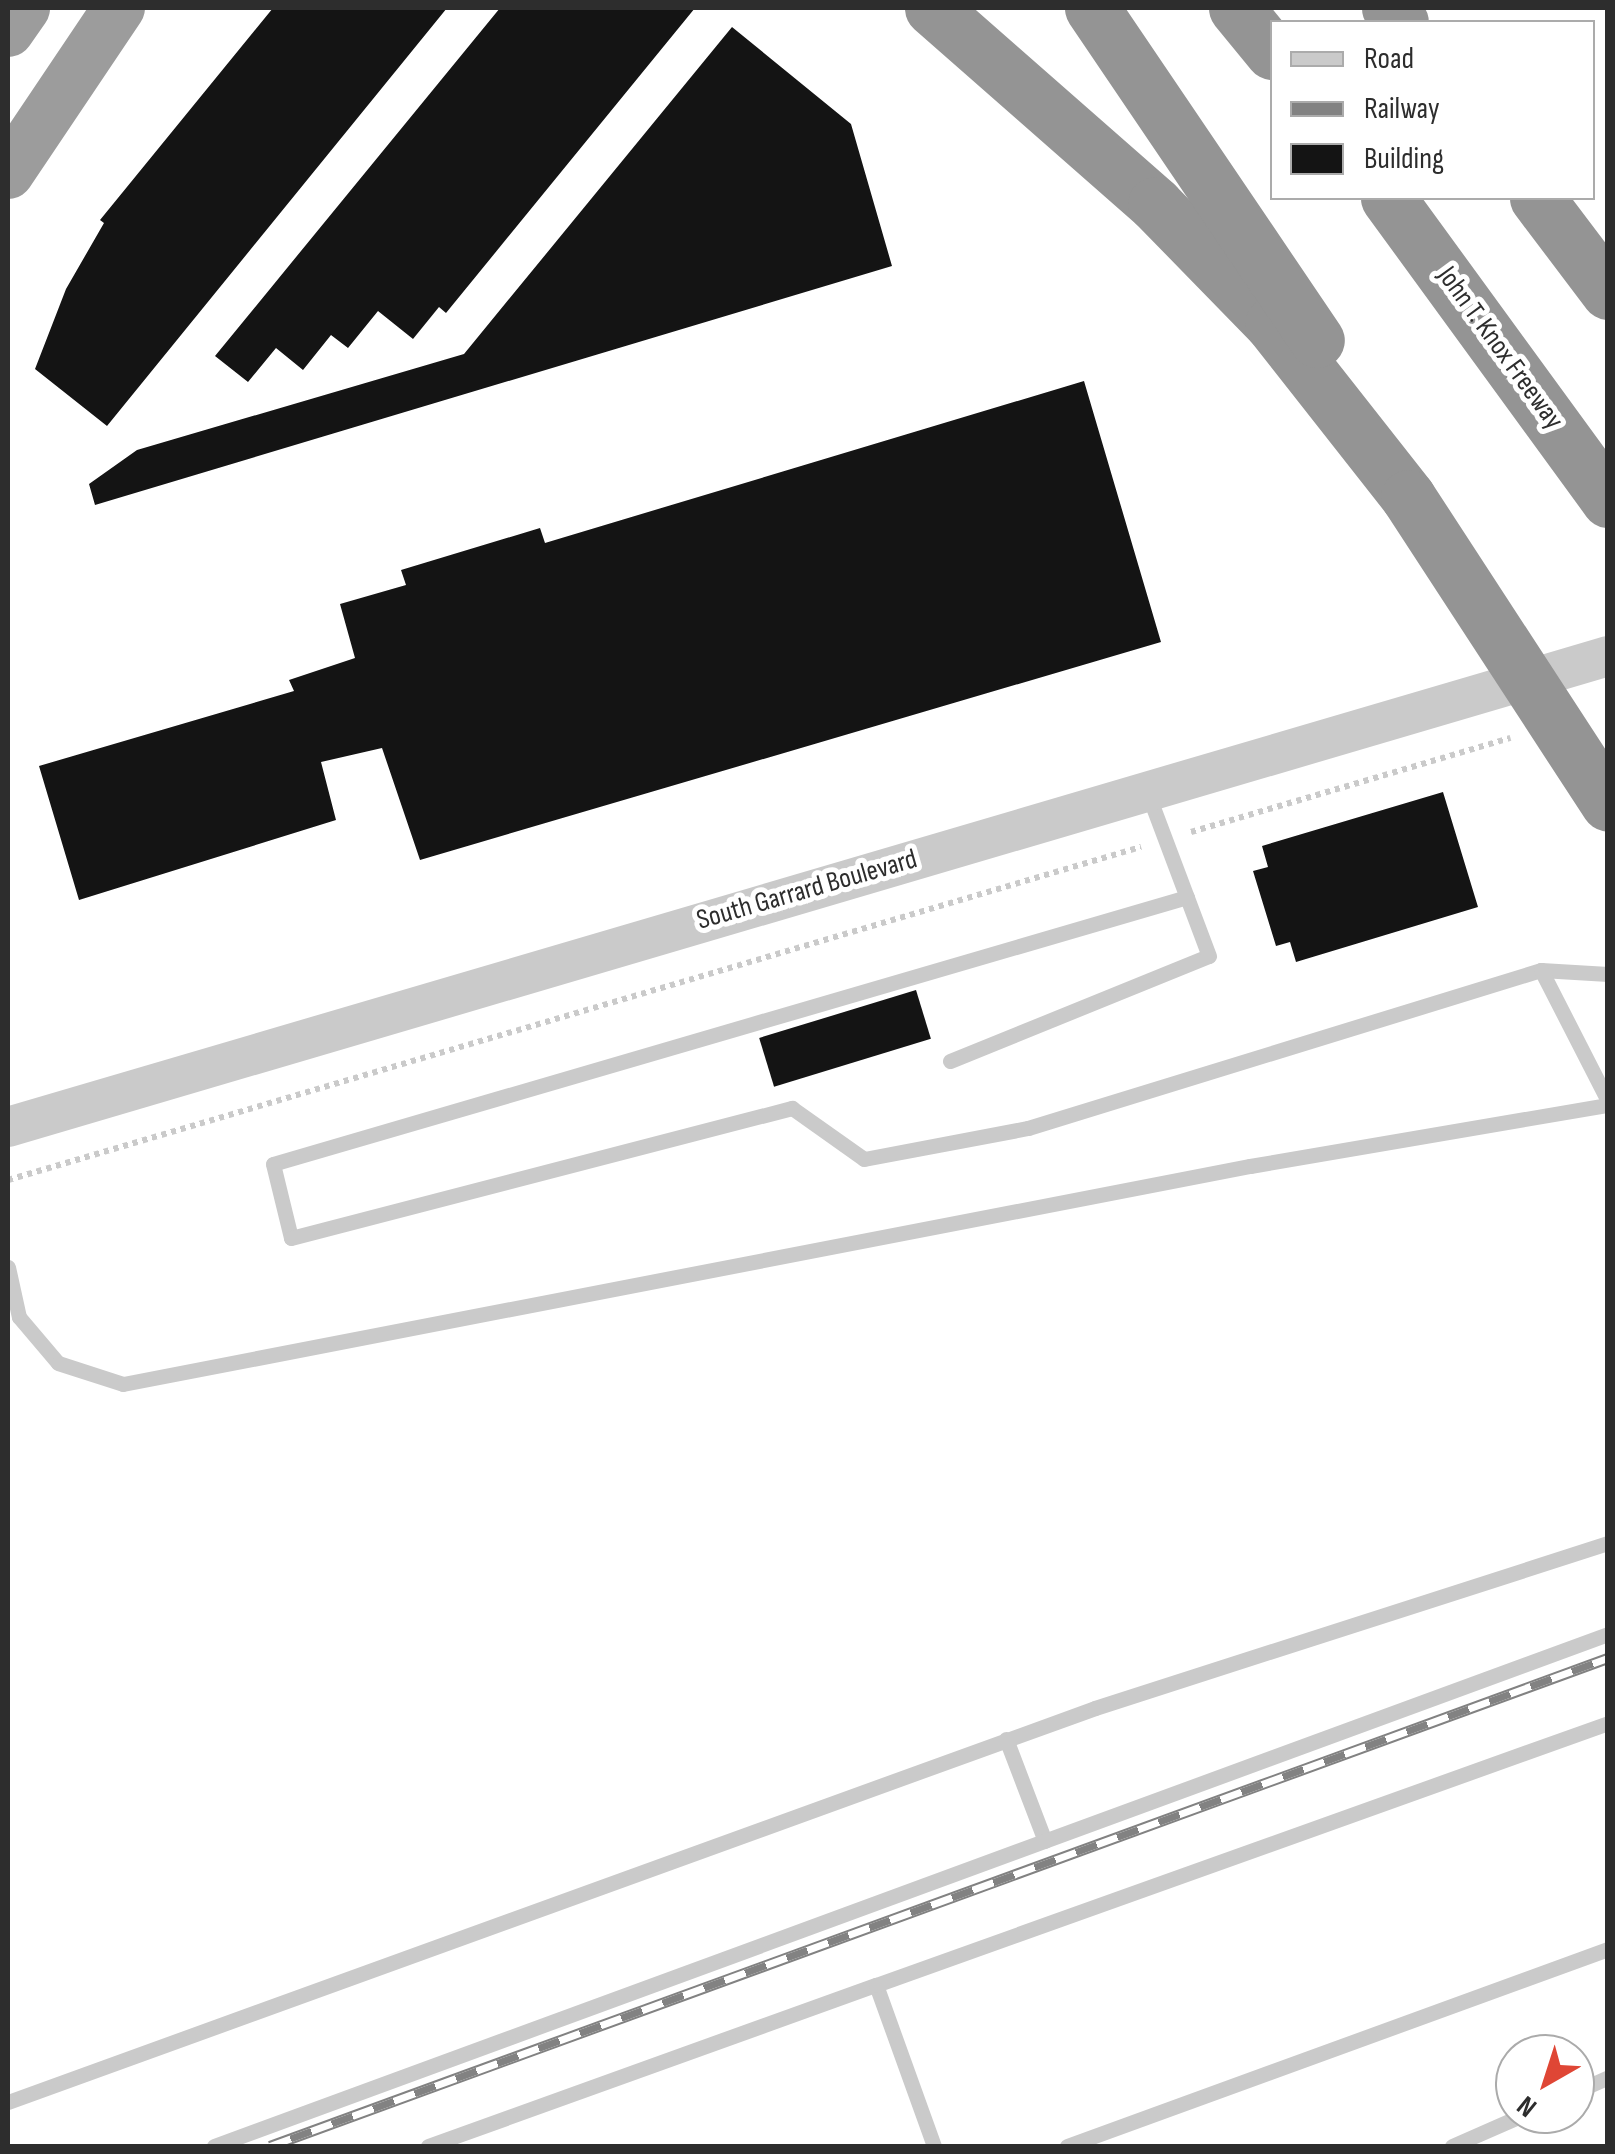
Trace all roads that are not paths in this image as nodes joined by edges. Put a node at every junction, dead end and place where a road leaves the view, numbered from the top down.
1 (24, 8) edge
2 (119, 8) edge
3 (932, 8) edge
4 (1092, 8) edge
5 (1236, 8) edge
6 (8, 31) edge
7 (1270, 50) edge
8 (8, 173) edge
9 (1390, 200) edge
10 (1539, 200) edge
11 (1608, 292) edge
12 (1408, 497) junction
13 (1608, 500) edge
14 (1608, 656) edge
15 (1146, 791) junction
16 (1608, 804) edge
17 (1186, 897) junction
18 (1542, 970) junction
19 (1608, 974) edge
20 (950, 1061) dead end
21 (1608, 1103) edge
22 (8, 1127) edge
23 (8, 1266) edge
24 (1608, 1543) edge
25 (1608, 1634) edge
26 (1608, 1723) edge
27 (1006, 1739) junction
28 (1045, 1841) junction
29 (1608, 1949) edge
30 (876, 1985) junction
31 (8, 2102) edge
32 (1495, 2127) edge
33 (214, 2146) edge
34 (428, 2146) edge
35 (934, 2146) edge
36 (1067, 2146) edge
37 (1452, 2146) edge

1 - 6 highway
2 - 8 highway
3 - 12 highway
4 - 12 highway
5 - 7 highway
9 - 13 highway, John T. Knox Freeway
10 - 11 highway
12 - 16 highway, bridge
14 - 15 street, South Garrard Boulevard
15 - 17 lane
15 - 22 street, South Garrard Boulevard
17 - 18 lane
17 - 20 lane
18 - 19 lane
18 - 21 lane
21 - 23 lane
24 - 27 lane
25 - 28 lane
26 - 30 lane
27 - 28 lane
27 - 31 lane
28 - 33 lane
29 - 36 lane
30 - 34 lane
30 - 35 lane
32 - 37 lane

